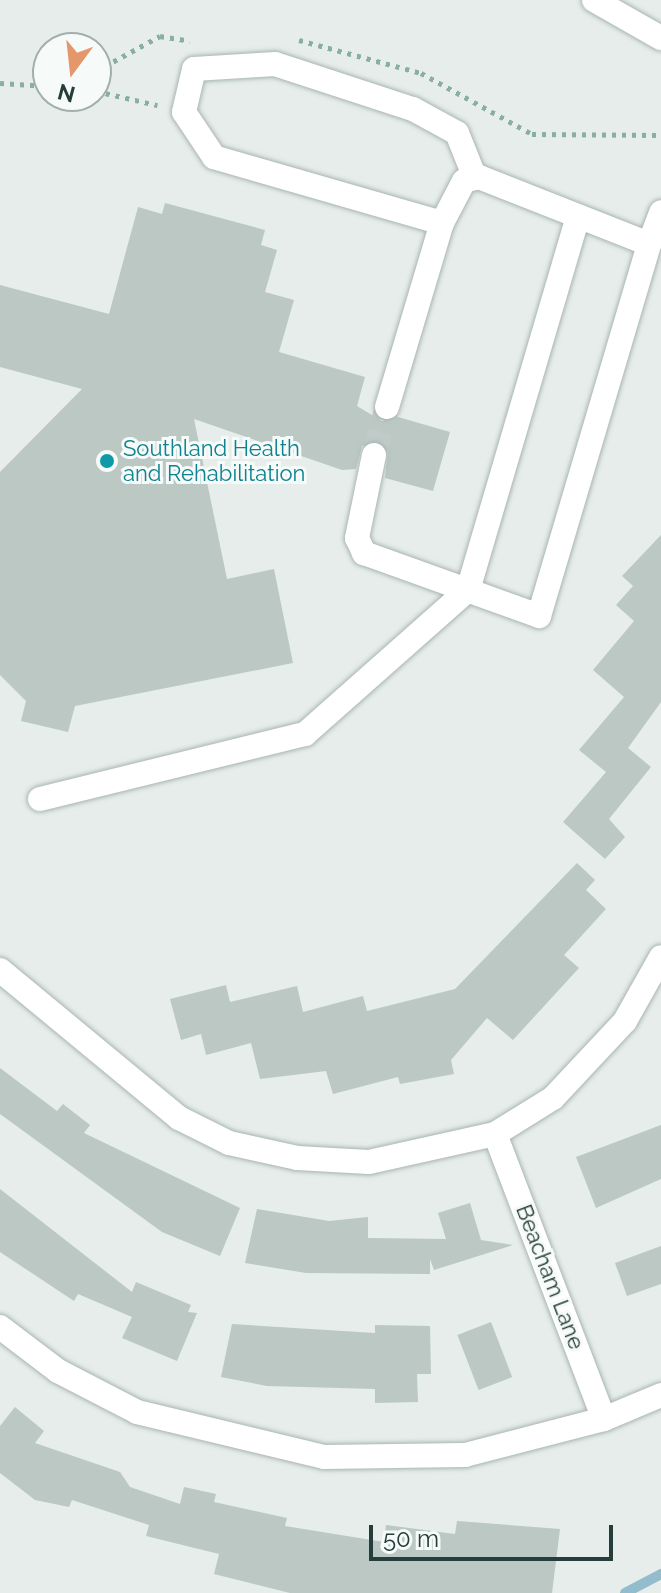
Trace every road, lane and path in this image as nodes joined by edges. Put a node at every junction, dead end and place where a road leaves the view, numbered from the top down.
1 (594, 0) edge
2 (661, 38) edge
3 (0, 83) edge
4 (32, 85) edge
5 (112, 95) edge
6 (184, 112) junction
7 (475, 178) junction
8 (661, 212) edge
9 (578, 217) junction
10 (442, 223) junction
11 (649, 244) junction
12 (387, 407) tunnel mouth
13 (374, 455) tunnel mouth
14 (468, 590) junction
15 (40, 799) dead end
16 (661, 957) edge
17 (0, 970) edge
18 (495, 1134) junction
19 (0, 1327) edge
20 (661, 1395) edge
21 (604, 1419) junction

1 - 2 street
3 - 4 path
5 - 6 path
6 - 7 street
6 - 10 street
7 - 9 street
7 - 10 street
8 - 11 street
9 - 11 street
9 - 14 street
10 - 12 street
11 - 14 street
13 - 14 street
14 - 15 street
16 - 18 street
17 - 18 street
18 - 21 street, Beacham Lane
19 - 21 street
20 - 21 street

